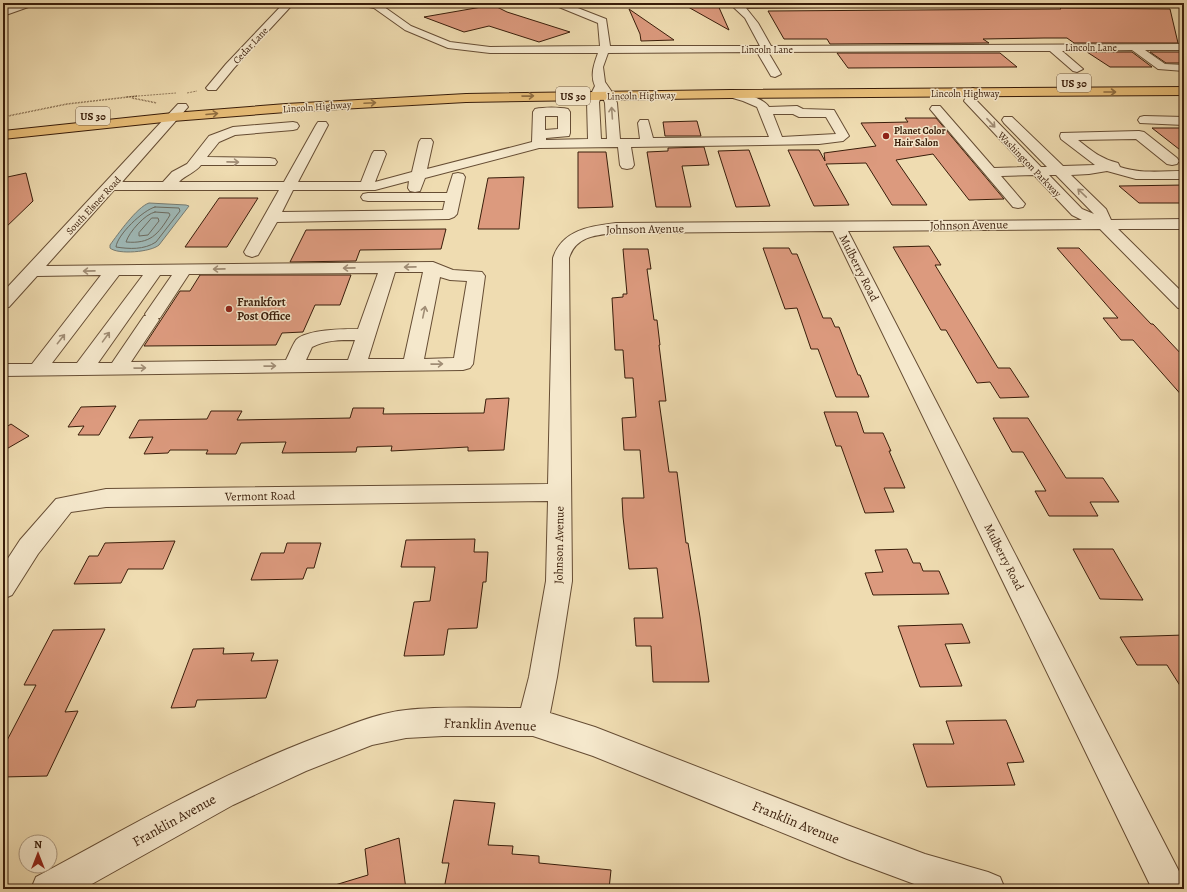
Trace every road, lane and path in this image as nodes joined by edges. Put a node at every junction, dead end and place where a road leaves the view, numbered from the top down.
1 (31, 3) edge
2 (289, 3) edge
3 (362, 3) edge
4 (557, 3) edge
5 (581, 3) edge
6 (911, 3) edge
7 (736, 4) edge
8 (567, 7) junction
9 (3, 13) edge
10 (448, 45) junction
11 (1184, 46) edge
12 (1052, 47) junction
13 (1134, 47) junction
14 (436, 49) dead end
15 (764, 49) junction
16 (605, 50) junction
17 (1179, 68) edge
18 (1077, 69) dead end
19 (775, 74) dead end
20 (1184, 82) edge
21 (212, 88) joint
22 (968, 88) junction
23 (1184, 91) edge
24 (602, 92) junction
25 (179, 93) dead end
26 (185, 93) dead end
27 (730, 94) junction
28 (780, 94) junction
29 (127, 98) junction
30 (157, 103) dead end
31 (764, 108) junction
32 (936, 109) dead end
33 (178, 112) junction
34 (799, 113) junction
35 (3, 118) edge
36 (1144, 120) dead end
37 (1184, 121) edge
38 (644, 123) dead end
39 (322, 125) dead end
40 (3, 126) edge
41 (294, 126) dead end
42 (3, 135) edge
43 (777, 140) junction
44 (812, 140) junction
45 (426, 142) dead end
46 (619, 142) junction
47 (648, 142) junction
48 (595, 143) junction
49 (1082, 149) junction
50 (1104, 149) dead end
51 (1157, 149) junction
52 (379, 154) dead end
53 (1178, 160) edge
54 (1149, 161) dead end
55 (196, 162) junction
56 (627, 165) dead end
57 (1109, 167) junction
58 (420, 171) junction
59 (371, 172) junction
60 (990, 172) junction
61 (1037, 172) junction
62 (1059, 172) junction
63 (296, 173) junction
64 (1184, 175) edge
65 (458, 177) dead end
66 (111, 186) junction
67 (366, 186) junction
68 (166, 187) junction
69 (255, 187) junction
70 (286, 192) junction
71 (413, 197) junction
72 (453, 197) junction
73 (1018, 204) dead end
74 (272, 217) junction
75 (1104, 224) junction
76 (1184, 224) edge
77 (838, 226) junction
78 (252, 252) dead end
79 (388, 267) junction
80 (433, 267) junction
81 (114, 270) junction
82 (155, 270) junction
83 (184, 270) junction
84 (33, 271) junction
85 (3, 303) edge
86 (1184, 304) edge
87 (366, 335) junction
88 (413, 364) junction
89 (356, 365) junction
90 (293, 366) junction
91 (83, 369) junction
92 (117, 369) junction
93 (3, 370) edge
94 (37, 370) junction
95 (560, 492) junction
96 (3, 588) edge
97 (533, 722) junction
98 (48, 889) edge
99 (988, 889) edge
100 (1170, 889) edge

1 - 9 street
2 - 21 street, Cedar Lane
3 - 10 street, Lincoln Lane
4 - 8 street
5 - 8 street
6 - 7 street
7 - 15 street
8 - 16 street
10 - 14 street
10 - 16 street, Lincoln Lane
11 - 13 street, Lincoln Lane
12 - 13 street, Lincoln Lane
12 - 15 street, Lincoln Lane
12 - 18 street
13 - 17 street
15 - 16 street, Lincoln Lane
15 - 19 street
16 - 24 street
20 - 22 main road, Lincoln Highway / US 30
21 - 26 path
22 -> 23 main road, Lincoln Highway / US 30
22 - 24 main road, Lincoln Highway / US 30
22 - 28 main road, Lincoln Highway / US 30
22 -> 61 street, Washington Parkway
22 - 62 street, Washington Parkway
24 - 27 main road, Lincoln Highway / US 30
24 - 33 main road, Lincoln Highway / US 30
46 -> 24 street
24 - 48 street
25 - 29 path
27 - 28 main road, Lincoln Highway / US 30
27 - 31 street
28 - 31 street
29 - 30 path
29 - 35 path
31 - 34 street
31 - 43 street
32 - 60 street
33 - 40 main road, Lincoln Highway / US 30
33 - 42 main road, Lincoln Highway / US 30
33 - 66 street, South Elsner Road
34 - 44 street
34 - 44 street
36 - 37 street
38 - 47 street
39 - 63 street
41 - 55 street
43 - 44 street
43 - 47 street
45 - 58 street
46 - 47 street
46 - 48 street
46 - 56 street
48 - 58 street
49 - 50 street
49 - 51 street
49 - 57 street
51 - 53 street
51 - 57 street
52 - 59 street
53 - 54 street
55 - 68 street
55 -> 69 street
57 - 62 street
57 - 64 street
58 - 67 street
58 - 71 street
59 - 63 street
59 - 67 street
60 - 61 street
60 - 73 street
61 - 62 street
61 - 75 street, Washington Parkway
75 -> 62 street, Washington Parkway
63 - 70 street
65 - 72 street
66 - 68 street
66 - 84 street, South Elsner Road
67 - 70 street
68 - 69 street
69 - 70 street
70 - 71 street
70 - 74 street
71 - 72 street
72 - 74 street
74 - 78 street
75 - 76 street, Johnson Avenue
75 - 77 street, Johnson Avenue
75 - 86 street, Washington Parkway
77 - 95 street, Johnson Avenue
77 - 100 street, Mulberry Road
80 -> 79 street
79 -> 83 street
79 - 87 street
88 -> 80 street
88 -> 80 street
81 - 82 street
81 -> 84 street
94 -> 81 street
82 - 83 street
91 -> 82 street
83 - 92 street
84 - 85 street, South Elsner Road
87 - 89 street
87 - 90 street
88 - 89 street
89 - 90 street
92 -> 90 street
91 - 92 street
91 - 94 street
93 - 94 street
95 - 96 street, Vermont Road
95 - 97 street, Johnson Avenue
97 - 98 street, Franklin Avenue
97 - 99 street, Franklin Avenue

